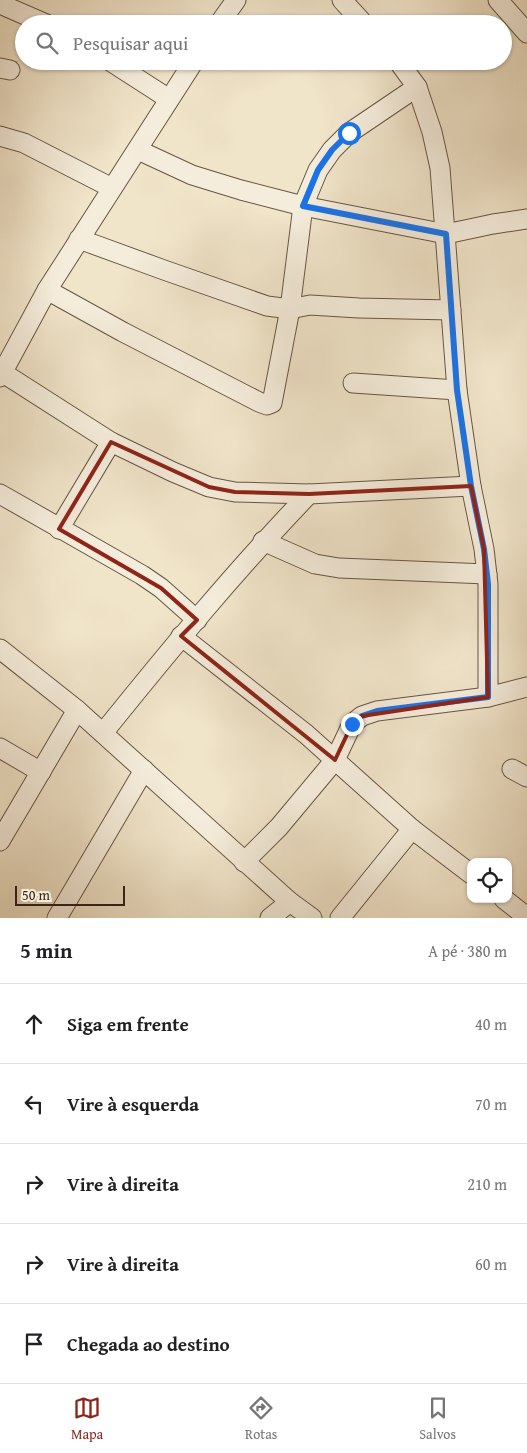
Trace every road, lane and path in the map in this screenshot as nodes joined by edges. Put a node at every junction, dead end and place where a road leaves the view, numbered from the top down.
1 (236, 0) edge
2 (342, 0) edge
3 (504, 2) edge
4 (0, 4) edge
5 (25, 15) edge
6 (225, 15) edge
7 (356, 15) edge
8 (527, 33) edge
9 (124, 70) edge
10 (188, 70) edge
11 (405, 70) edge
12 (417, 87) junction
13 (169, 99) junction
14 (0, 136) edge
15 (138, 150) junction
16 (112, 188) junction
17 (303, 206) junction
18 (527, 219) edge
19 (446, 234) junction
20 (79, 239) junction
21 (47, 290) junction
22 (290, 309) junction
23 (451, 310) junction
24 (1, 374) edge
25 (353, 383) dead end
26 (457, 390) junction
27 (111, 442) junction
28 (471, 486) junction
29 (0, 494) edge
30 (309, 494) junction
31 (60, 529) junction
32 (264, 541) junction
33 (487, 574) junction
34 (197, 620) junction
35 (182, 636) junction
36 (0, 650) edge
37 (527, 687) edge
38 (488, 697) junction
39 (77, 710) junction
40 (103, 732) junction
41 (0, 748) edge
42 (335, 760) junction
43 (144, 770) junction
44 (41, 772) junction
45 (412, 829) junction
46 (0, 841) edge
47 (244, 862) junction
48 (467, 871) edge
49 (290, 902) junction
50 (509, 903) edge
51 (527, 917) edge
52 (57, 918) edge
53 (270, 918) edge
54 (312, 918) edge
55 (340, 918) edge

1 - 6 street
2 - 7 street
3 - 8 street
4 - 5 street
9 - 13 street
10 - 13 street
11 - 12 street
12 - 17 street
12 - 19 street
13 - 15 street
14 - 16 street
15 - 16 street
15 - 17 street
16 - 20 street
17 - 19 street
17 - 22 street
18 - 19 street
19 - 23 street
20 - 21 street
20 - 22 street
21 - 22 street
21 - 24 street
22 - 23 street
23 - 26 street
24 - 27 street
25 - 26 street
26 - 28 street
27 - 30 street
27 - 31 street
28 - 30 street
28 - 33 street
29 - 31 street
30 - 32 street
31 - 34 street
32 - 33 street
32 - 34 street
33 - 38 street
34 - 35 street
35 - 40 street
35 - 42 street
36 - 39 street
37 - 38 street
38 - 42 street
39 - 40 street
39 - 44 street
40 - 43 street
41 - 44 street
42 - 45 street
42 - 47 street
43 - 47 street
43 - 52 street
44 - 46 street
45 - 48 street
45 - 55 street
47 - 49 street
49 - 53 street
49 - 54 street
50 - 51 street

